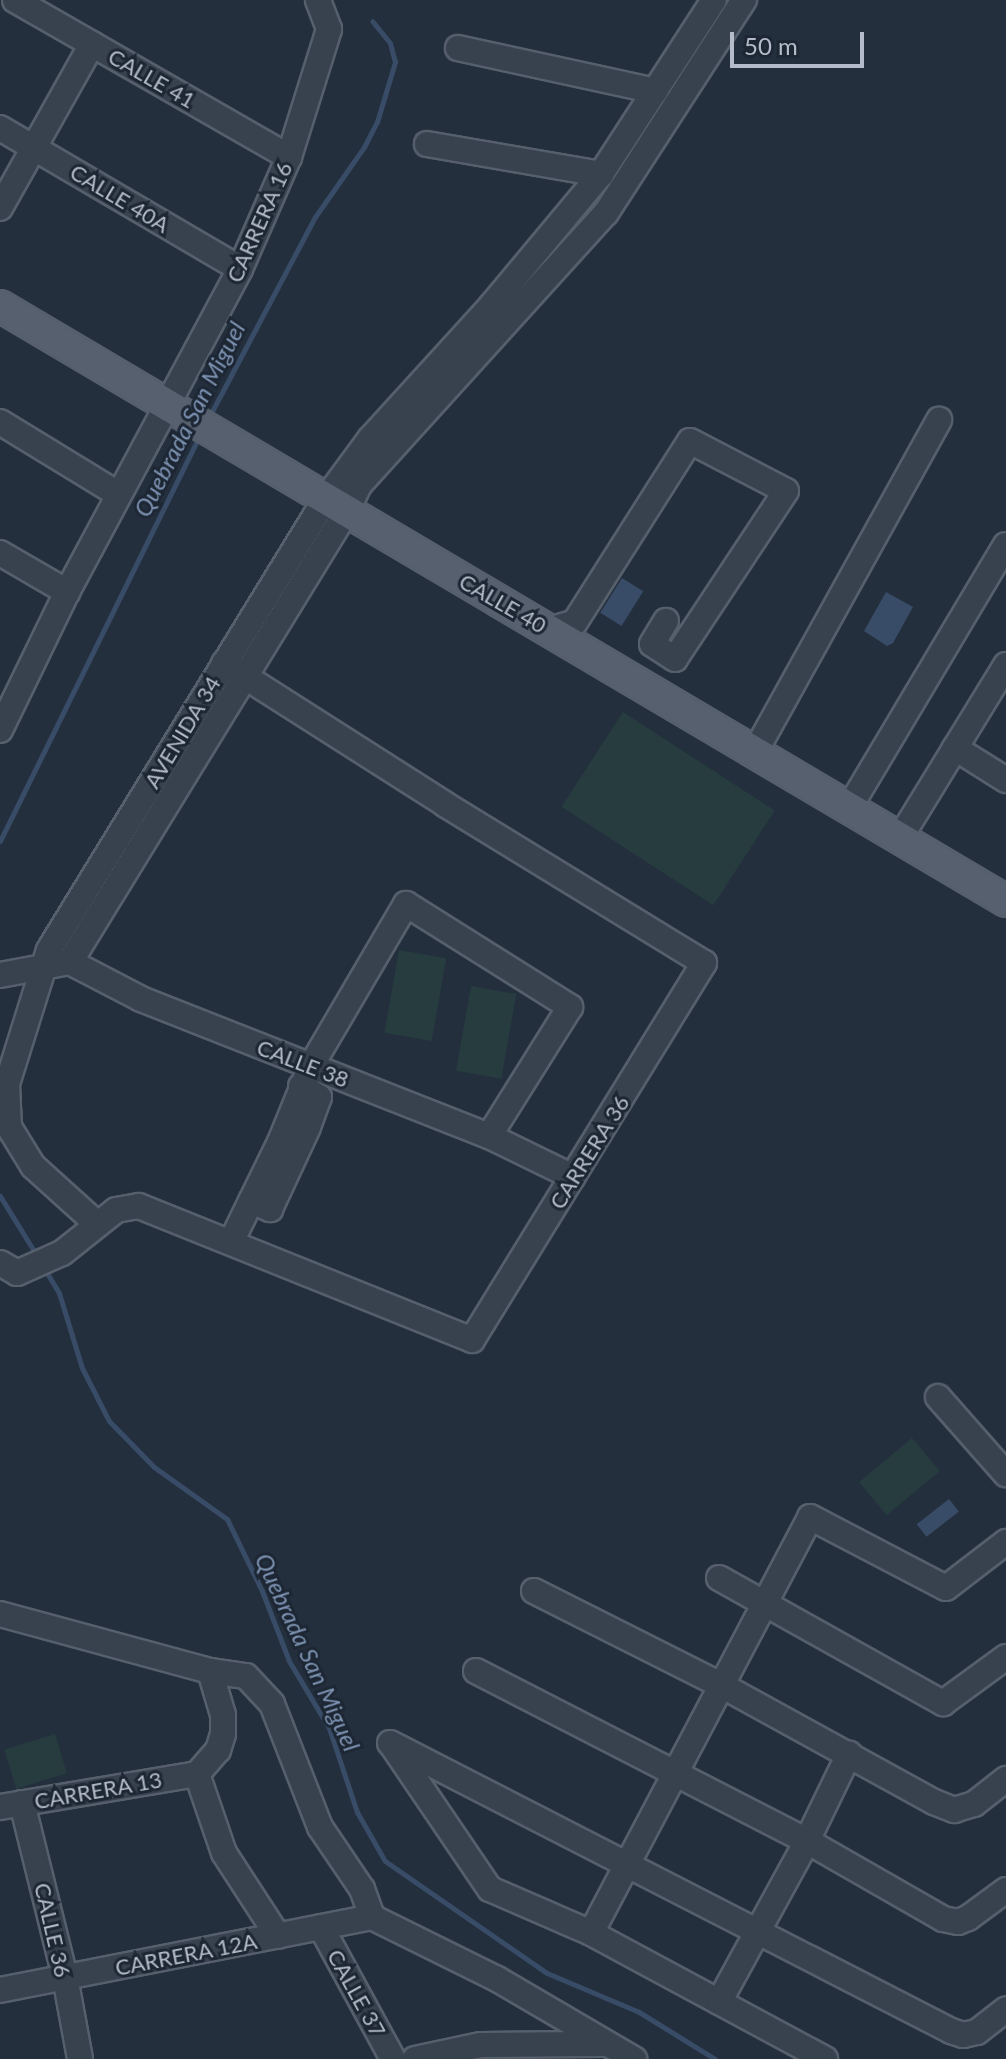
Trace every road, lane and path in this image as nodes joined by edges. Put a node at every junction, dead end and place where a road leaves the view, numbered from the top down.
1 (15, 0) edge
2 (714, 0) edge
3 (744, 0) edge
4 (318, 1) edge
5 (92, 44) junction
6 (458, 48) dead end
7 (655, 91) junction
8 (0, 128) edge
9 (427, 144) dead end
10 (35, 147) junction
11 (289, 157) junction
12 (601, 174) junction
13 (0, 208) edge
14 (240, 269) junction
15 (0, 306) edge
16 (0, 326) edge
17 (169, 418) junction
18 (939, 420) dead end
19 (0, 422) edge
20 (118, 494) junction
21 (331, 513) junction
22 (1006, 545) edge
23 (0, 553) edge
24 (67, 592) junction
25 (666, 621) dead end
26 (544, 638) junction
27 (1006, 665) edge
28 (234, 670) junction
29 (679, 717) junction
30 (0, 730) edge
31 (955, 748) junction
32 (755, 752) junction
33 (1006, 780) edge
34 (845, 815) junction
35 (896, 846) junction
36 (1006, 901) edge
37 (1006, 920) edge
38 (70, 962) junction
39 (38, 969) junction
40 (0, 975) edge
41 (312, 1074) junction
42 (489, 1136) junction
43 (573, 1177) junction
44 (96, 1223) junction
45 (232, 1240) junction
46 (9, 1268) edge
47 (938, 1397) dead end
48 (1006, 1474) edge
49 (1006, 1542) edge
50 (719, 1578) dead end
51 (534, 1591) dead end
52 (763, 1604) junction
53 (0, 1614) edge
54 (1006, 1657) edge
55 (210, 1671) junction
56 (476, 1671) dead end
57 (721, 1685) junction
58 (849, 1754) junction
59 (197, 1774) junction
60 (676, 1776) junction
61 (1006, 1779) edge
62 (11, 1805) edge
63 (807, 1841) junction
64 (629, 1863) junction
65 (1006, 1890) edge
66 (372, 1917) junction
67 (321, 1927) junction
68 (758, 1930) junction
69 (591, 1933) junction
70 (278, 1936) junction
71 (65, 1977) junction
72 (0, 1990) edge
73 (719, 2002) junction
74 (1006, 2009) edge
75 (604, 2044) junction
76 (80, 2059) edge
77 (393, 2059) edge
78 (415, 2059) edge
79 (634, 2059) edge
80 (825, 2059) edge

1 - 5 street, CALLE 41
2 - 7 street
3 - 21 street
4 - 11 street, CARRERA 16
5 - 10 street
5 - 11 street, CALLE 41
6 - 7 street
7 - 12 street
8 - 10 street, CALLE 40A
9 - 12 street
10 - 13 street
10 - 14 street, CALLE 40A
11 - 14 street, CARRERA 16
12 - 21 street
14 - 17 street, CARRERA 16
15 - 17 main road, CALLE 40
16 - 17 main road, CALLE 40
17 - 20 street, CARRERA 16
17 - 21 main road, CALLE 40
18 - 32 street
19 - 20 street
20 - 24 street, CARRERA 16
21 - 26 main road, CALLE 40
21 - 28 street, AVENIDA 34
22 - 34 street
23 - 24 street
24 - 30 street, CARRERA 16
25 - 26 street
26 - 29 main road, CALLE 40
27 - 31 street
28 - 38 street, AVENIDA 34
28 - 39 street, AVENIDA 34
28 - 43 street, CARRERA 36
29 - 32 main road, CALLE 40
29 - 34 main road, CALLE 40
31 - 33 street
31 - 35 street
32 - 34 main road, CALLE 40
34 - 35 main road, CALLE 40
35 - 36 main road, CALLE 40
35 - 37 main road, CALLE 40
38 - 39 street
38 - 41 street, CALLE 38
39 - 40 street
39 - 44 street, AVENIDA 34
41 - 42 street, CALLE 38
41 - 42 street
41 - 45 street
42 - 43 street, CALLE 38
43 - 45 street, CARRERA 36
44 - 45 street
44 - 46 street
47 - 48 street
49 - 52 street
50 - 52 street
51 - 57 street
52 - 54 street
52 - 57 street
53 - 55 street
55 - 59 street
55 - 66 street
56 - 60 street
57 - 58 street
57 - 60 street
58 - 61 street
58 - 63 street
59 - 62 street, CARRERA 13
59 - 70 street
60 - 63 street
60 - 64 street
62 - 71 street, CALLE 36
63 - 65 street
63 - 68 street
64 - 68 street
64 - 69 street
64 - 69 street
66 - 67 street, CARRERA 12A
66 - 75 street
67 - 70 street, CARRERA 12A
67 - 77 street, CALLE 37
68 - 73 street
68 - 74 street
69 - 73 street
70 - 71 street, CARRERA 12A
71 - 72 street, CARRERA 12A
71 - 76 street, CALLE 36
73 - 80 street
75 - 78 street
75 - 79 street

